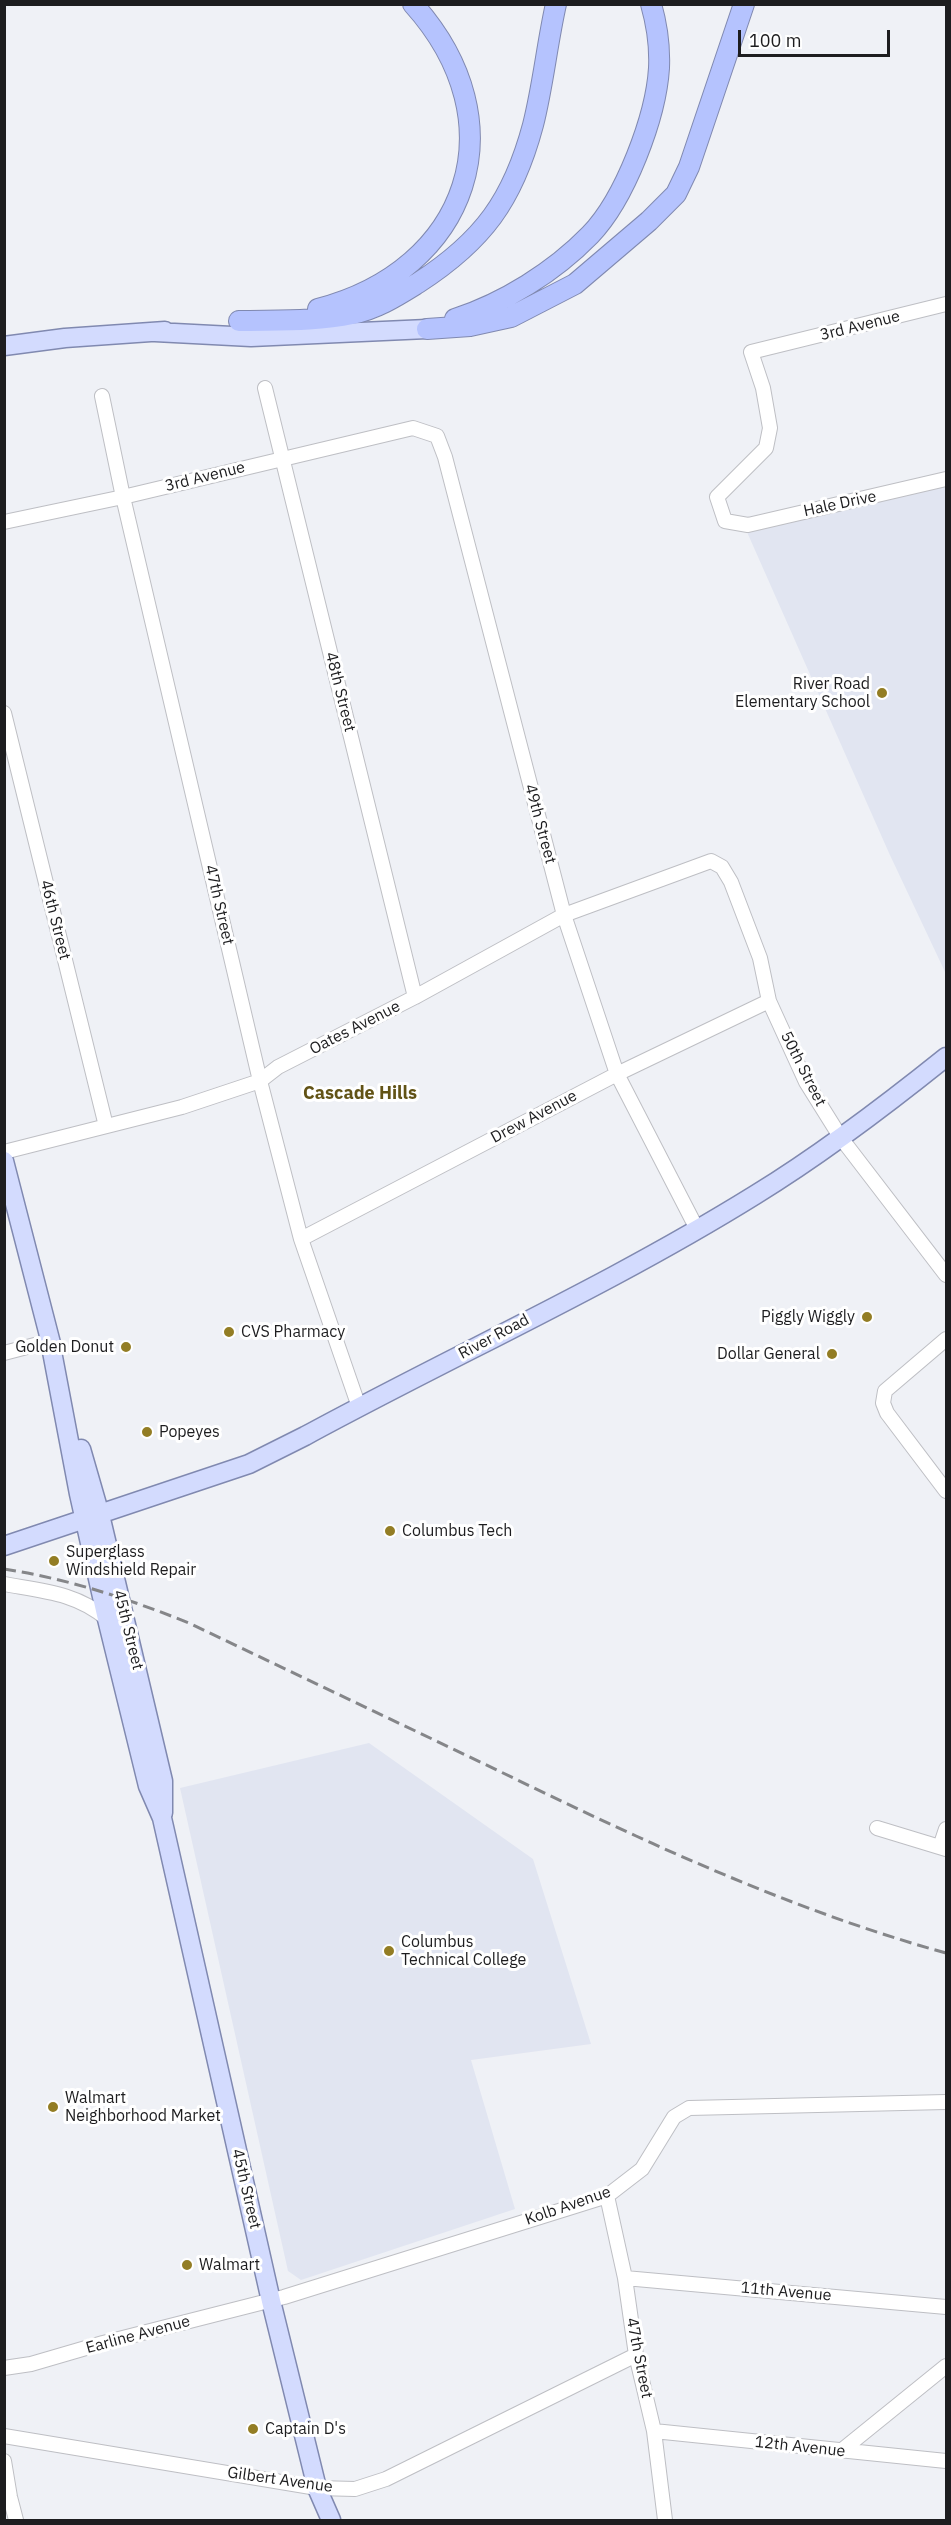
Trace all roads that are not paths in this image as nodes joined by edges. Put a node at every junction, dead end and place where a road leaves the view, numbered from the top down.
1 (413, 4) edge
2 (556, 4) edge
3 (651, 4) edge
4 (744, 4) edge
5 (946, 304) edge
6 (238, 321) junction
7 (427, 329) junction
8 (155, 332) junction
9 (4, 346) edge
10 (265, 388) dead end
11 (102, 396) dead end
12 (405, 430) joint
13 (283, 458) junction
14 (946, 479) edge
15 (123, 497) junction
16 (4, 522) edge
17 (733, 523) joint
18 (4, 713) edge
19 (692, 867) joint
20 (564, 915) junction
21 (415, 997) junction
22 (770, 1001) junction
23 (946, 1057) edge
24 (617, 1074) junction
25 (260, 1081) junction
26 (106, 1126) junction
27 (841, 1138) junction
28 (4, 1152) edge
29 (4, 1161) edge
30 (697, 1229) junction
31 (301, 1239) junction
32 (946, 1275) edge
33 (946, 1339) edge
34 (50, 1341) junction
35 (4, 1353) edge
36 (359, 1407) junction
37 (946, 1491) edge
38 (93, 1517) junction
39 (4, 1546) edge
40 (4, 1584) edge
41 (107, 1619) junction
42 (162, 1818) junction
43 (877, 1828) dead end
44 (946, 1829) edge
45 (943, 1848) edge
46 (946, 2102) edge
47 (607, 2196) junction
48 (625, 2278) junction
49 (271, 2301) junction
50 (946, 2307) edge
51 (636, 2355) junction
52 (946, 2366) edge
53 (4, 2368) edge
54 (654, 2431) junction
55 (4, 2436) edge
56 (841, 2451) junction
57 (4, 2461) edge
58 (946, 2461) edge
59 (317, 2488) junction
60 (7, 2496) edge
61 (16, 2520) edge
62 (318, 2520) edge
63 (331, 2520) edge
64 (663, 2520) edge

1 - 6 highway
2 - 6 highway
3 - 7 highway
4 - 7 highway
5 - 17 street, 3rd Avenue
6 - 8 main road
7 - 8 main road
8 - 9 main road
10 - 13 street, 48th Street
11 - 15 street, 47th Street
12 - 13 street, 3rd Avenue
12 - 20 street, 49th Street
13 - 15 street, 3rd Avenue
13 - 21 street, 48th Street
14 - 17 street, Hale Drive
15 - 16 street, 3rd Avenue
15 - 25 street, 47th Street
18 - 26 street, 46th Street
19 - 20 street, Oates Avenue
19 - 22 street, 50th Street
20 - 21 street, Oates Avenue
20 - 24 street, 49th Street
21 - 25 street, Oates Avenue
22 - 24 street, Drew Avenue
22 - 27 street, 50th Street
23 - 27 main road, River Road
24 - 30 street, 49th Street
24 - 31 street, Drew Avenue
25 - 26 street, Oates Avenue
25 - 31 street, 47th Street
26 - 28 street, Oates Avenue
27 - 30 main road, River Road
27 - 32 street, 50th Street
29 - 34 main road, 45th Street
30 - 36 main road, River Road
31 - 36 street, 47th Street
33 - 37 street
34 - 35 street
34 - 38 main road, 45th Street
36 - 38 main road, River Road
38 - 39 main road, River Road
38 - 41 main road, 45th Street
38 - 42 main road, 45th Street
40 - 41 street
41 - 42 main road, 45th Street
42 - 49 main road, 45th Street
43 - 45 street
44 - 45 street
46 - 47 street, Kolb Avenue
47 - 48 street, 47th Street
47 - 49 street, Kolb Avenue
48 - 50 street, 11th Avenue
48 - 51 street, 47th Street
49 - 53 street, Earline Avenue
49 - 59 main road, 45th Street
51 - 54 street, 47th Street
51 - 59 street, Gilbert Avenue
52 - 56 street
54 - 56 street, 12th Avenue
54 - 64 street, 47th Street
55 - 59 street, Gilbert Avenue
56 - 58 street, 12th Avenue
57 - 60 street
59 - 62 main road, 45th Street
59 - 63 main road, 45th Street
60 - 61 street

